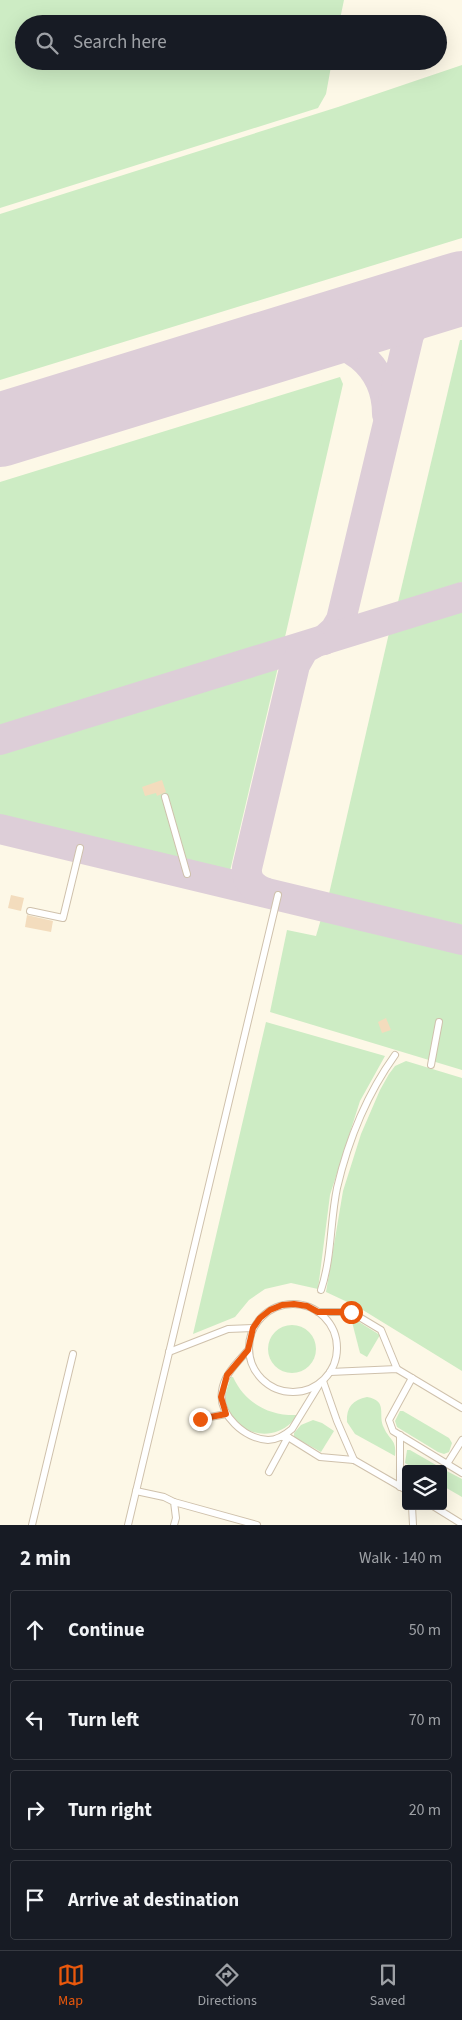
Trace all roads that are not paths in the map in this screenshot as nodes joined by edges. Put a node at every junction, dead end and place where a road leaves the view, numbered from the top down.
1 (165, 797) dead end
2 (80, 848) dead end
3 (187, 874) dead end
4 (278, 895) dead end
5 (30, 911) dead end
6 (439, 1022) dead end
7 (395, 1054) dead end
8 (431, 1065) dead end
9 (321, 1290) dead end
10 (318, 1312) junction
11 (253, 1328) junction
12 (248, 1350) junction
13 (169, 1352) junction
14 (73, 1354) dead end
15 (396, 1369) junction
16 (330, 1372) junction
17 (412, 1378) junction
18 (321, 1382) junction
19 (462, 1408) edge
20 (226, 1414) junction
21 (200, 1419) dead end
22 (400, 1435) junction
23 (284, 1437) junction
24 (462, 1440) edge
25 (354, 1460) junction
26 (447, 1464) junction
27 (402, 1470) edge
28 (269, 1472) dead end
29 (462, 1473) edge
30 (402, 1487) edge
31 (136, 1491) junction
32 (174, 1502) junction
33 (412, 1510) edge
34 (439, 1510) edge
35 (462, 1524) edge
36 (32, 1525) edge
37 (128, 1525) edge
38 (174, 1525) edge
39 (257, 1525) edge
40 (413, 1525) edge

1 - 3 lane
2 - 5 lane
4 - 13 lane
6 - 8 lane
7 - 9 lane
10 - 11 lane
10 - 15 lane
10 - 16 lane
11 - 12 lane
11 - 13 lane
12 - 18 lane
12 - 20 lane
13 - 31 lane
14 - 36 lane
15 - 16 lane
15 - 17 lane
16 - 18 lane
17 - 19 lane
17 - 22 lane
18 - 23 lane
18 - 25 lane
20 - 21 lane
20 - 23 lane
22 - 26 lane
22 - 27 lane
23 - 25 lane
23 - 28 lane
24 - 26 lane
25 - 30 lane
26 - 29 lane
31 - 32 lane
31 - 37 lane
32 - 38 lane
32 - 39 lane
33 - 40 lane
34 - 35 lane

